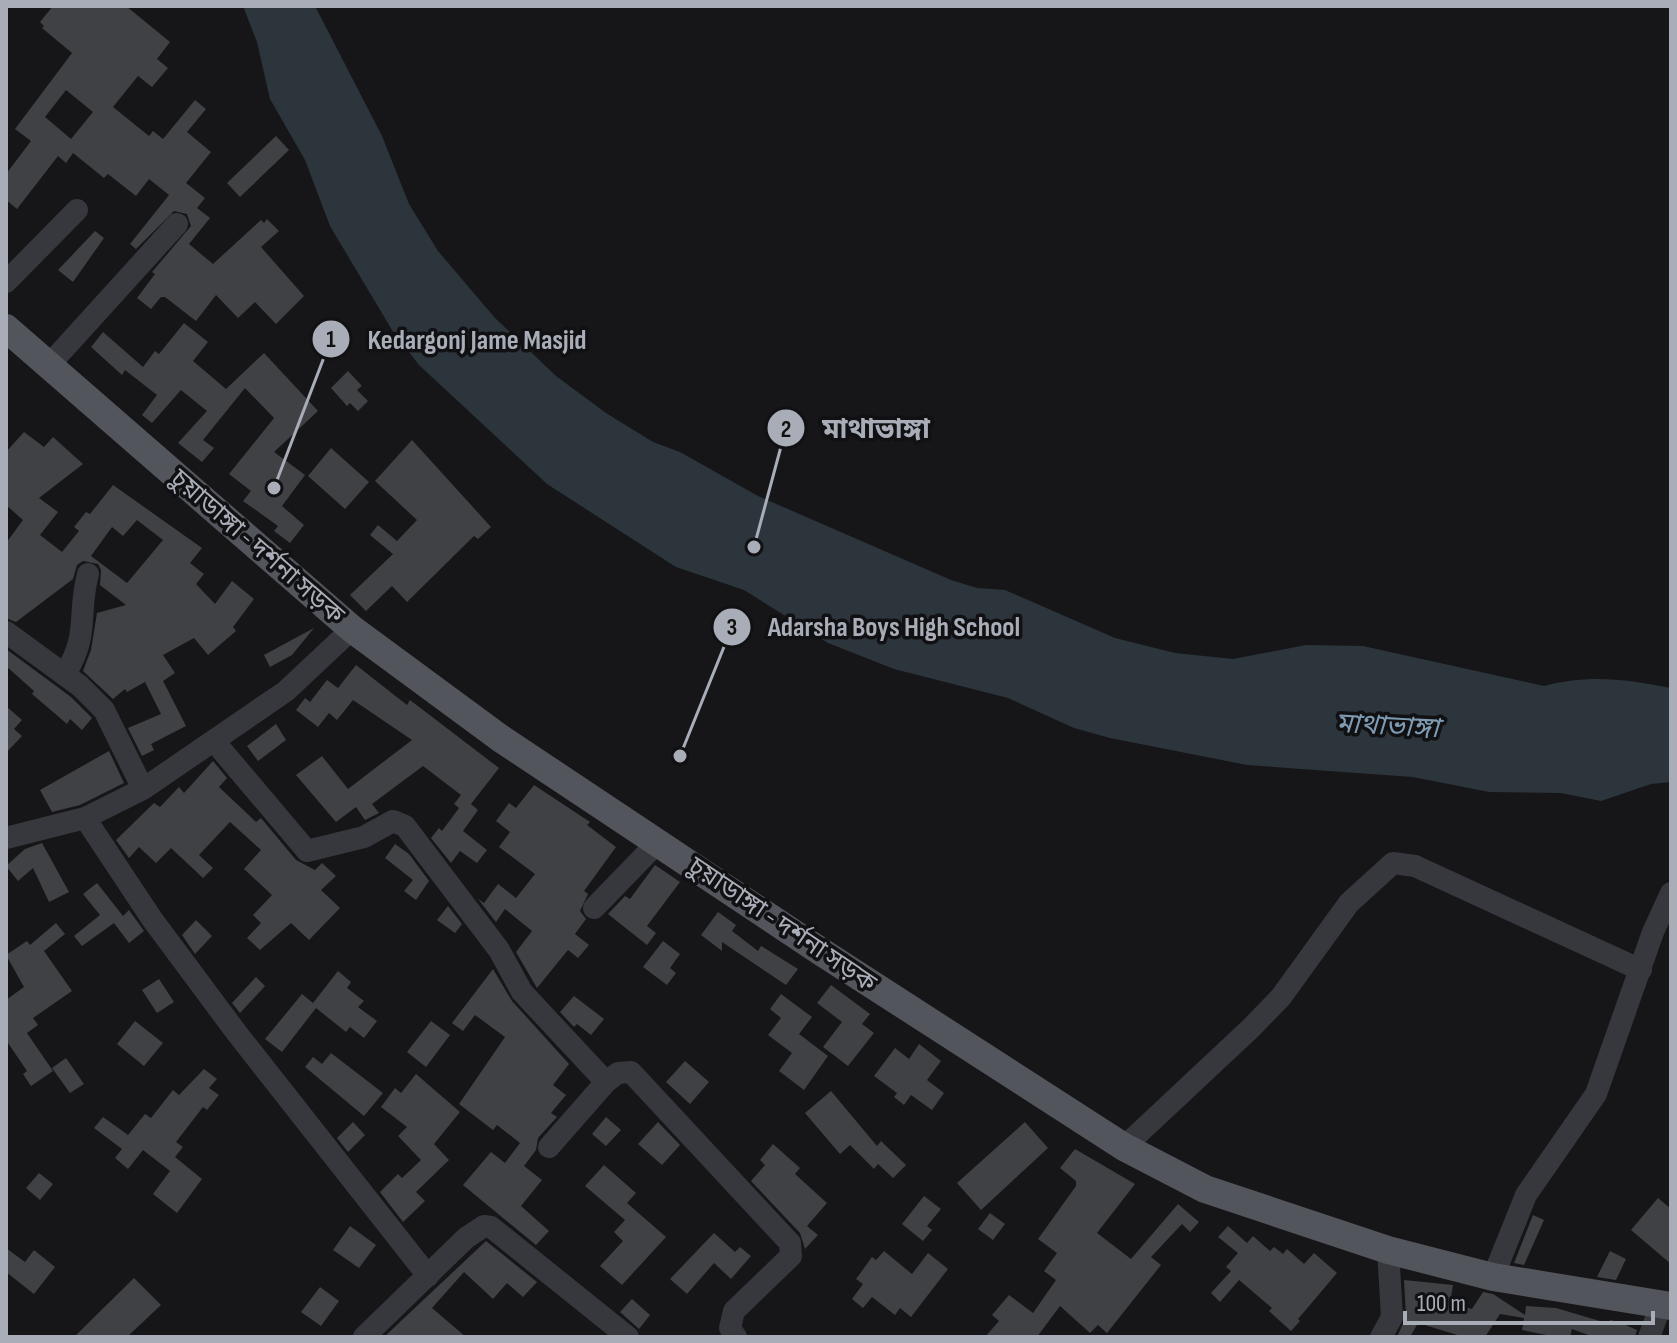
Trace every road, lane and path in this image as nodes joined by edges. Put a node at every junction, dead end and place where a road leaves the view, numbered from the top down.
1 (77, 210) dead end
2 (177, 224) dead end
3 (6, 282) edge
4 (6, 328) edge
5 (50, 364) junction
6 (88, 574) dead end
7 (352, 629) junction
8 (6, 632) edge
9 (65, 674) junction
10 (214, 741) junction
11 (143, 789) junction
12 (85, 818) junction
13 (6, 838) edge
14 (657, 843) junction
15 (1671, 893) edge
16 (594, 908) dead end
17 (1641, 970) junction
18 (606, 1082) junction
19 (549, 1147) dead end
20 (1124, 1147) junction
21 (1388, 1250) junction
22 (428, 1276) junction
23 (1493, 1277) junction
24 (1666, 1305) edge
25 (364, 1337) edge
26 (628, 1337) edge
27 (736, 1337) edge
28 (1381, 1337) edge
29 (1649, 1337) edge

1 - 3 street
2 - 5 street
4 - 5 main road, চুয়াডাঙ্গা - দর্শনা সড়ক
5 - 7 main road, চুয়াডাঙ্গা - দর্শনা সড়ক
6 - 9 street
7 - 10 street
7 - 14 main road, চুয়াডাঙ্গা - দর্শনা সড়ক
8 - 9 street
9 - 11 street
10 - 11 street
10 - 18 street
11 - 12 street
12 - 13 street
12 - 22 street
14 - 16 street
14 - 20 main road, চুয়াডাঙ্গা - দর্শনা সড়ক
15 - 17 street
17 - 20 street
17 - 23 street
18 - 19 street
18 - 27 street
20 - 21 main road, চুয়াডাঙ্গা - দর্শনা সড়ক
21 - 23 main road, চুয়াডাঙ্গা - দর্শনা সড়ক
21 - 28 street
22 - 25 street
22 - 26 street
23 - 24 main road, চুয়াডাঙ্গা - দর্শনা সড়ক
24 - 29 street

